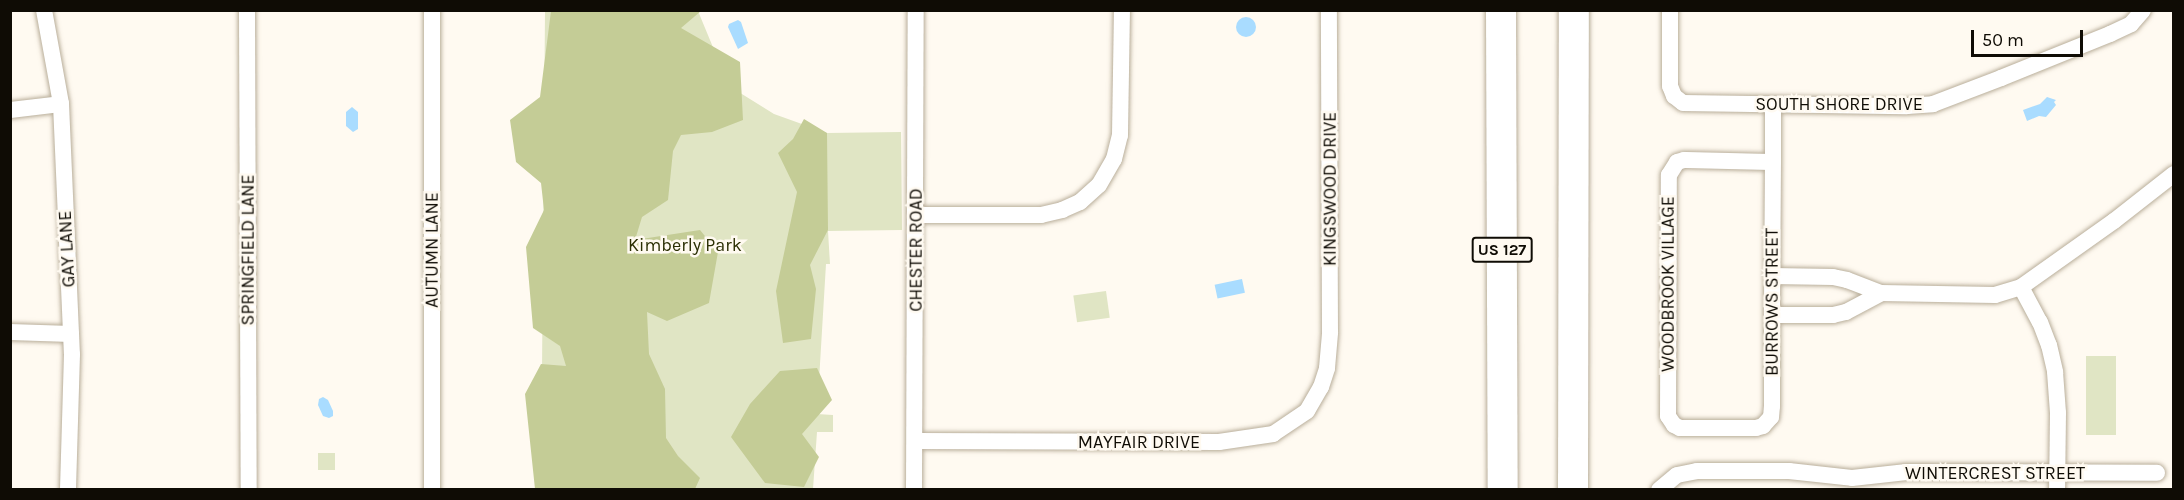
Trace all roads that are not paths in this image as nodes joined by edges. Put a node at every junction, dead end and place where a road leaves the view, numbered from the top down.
1 (44, 10) edge
2 (247, 10) edge
3 (432, 10) edge
4 (916, 10) edge
5 (1122, 10) edge
6 (1329, 10) edge
7 (1501, 10) edge
8 (1574, 10) edge
9 (1670, 10) edge
10 (2143, 10) edge
11 (61, 104) junction
12 (1773, 105) junction
13 (10, 110) edge
14 (1773, 162) junction
15 (2174, 174) edge
16 (916, 215) junction
17 (1772, 276) junction
18 (1847, 280) junction
19 (2021, 287) junction
20 (1881, 293) junction
21 (1846, 312) junction
22 (1772, 315) junction
23 (10, 332) edge
24 (71, 334) junction
25 (1327, 368) joint
26 (1668, 416) joint
27 (915, 441) junction
28 (2157, 473) dead end
29 (2057, 482) edge
30 (68, 489) edge
31 (249, 489) edge
32 (432, 489) edge
33 (914, 489) edge
34 (1503, 489) edge
35 (1573, 489) edge
36 (1659, 489) edge

1 - 11 street, GAY LANE
2 - 31 street, SPRINGFIELD LANE
3 - 32 street, AUTUMN LANE
4 - 16 street, CHESTER ROAD
5 - 16 street
6 - 25 street, KINGSWOOD DRIVE
7 - 34 highway, US 127
8 - 35 highway
9 - 12 street, SOUTH SHORE DRIVE
10 - 12 street, SOUTH SHORE DRIVE
11 - 13 street
11 - 24 street, GAY LANE
12 - 14 street, BURROWS STREET
14 - 17 street, BURROWS STREET
14 - 26 street, WOODBROOK VILLAGE
15 - 19 street
16 - 27 street, CHESTER ROAD
17 - 18 street
17 - 22 street, BURROWS STREET
18 - 20 street
18 - 21 street
19 - 20 street
19 - 29 street
20 - 21 street
21 - 22 street
22 - 26 street, BURROWS STREET
23 - 24 street
24 - 30 street, GAY LANE
25 - 27 street, MAYFAIR DRIVE
27 - 33 street, CHESTER ROAD
28 - 29 street, WINTERCREST STREET
29 - 36 street, WINTERCREST STREET

